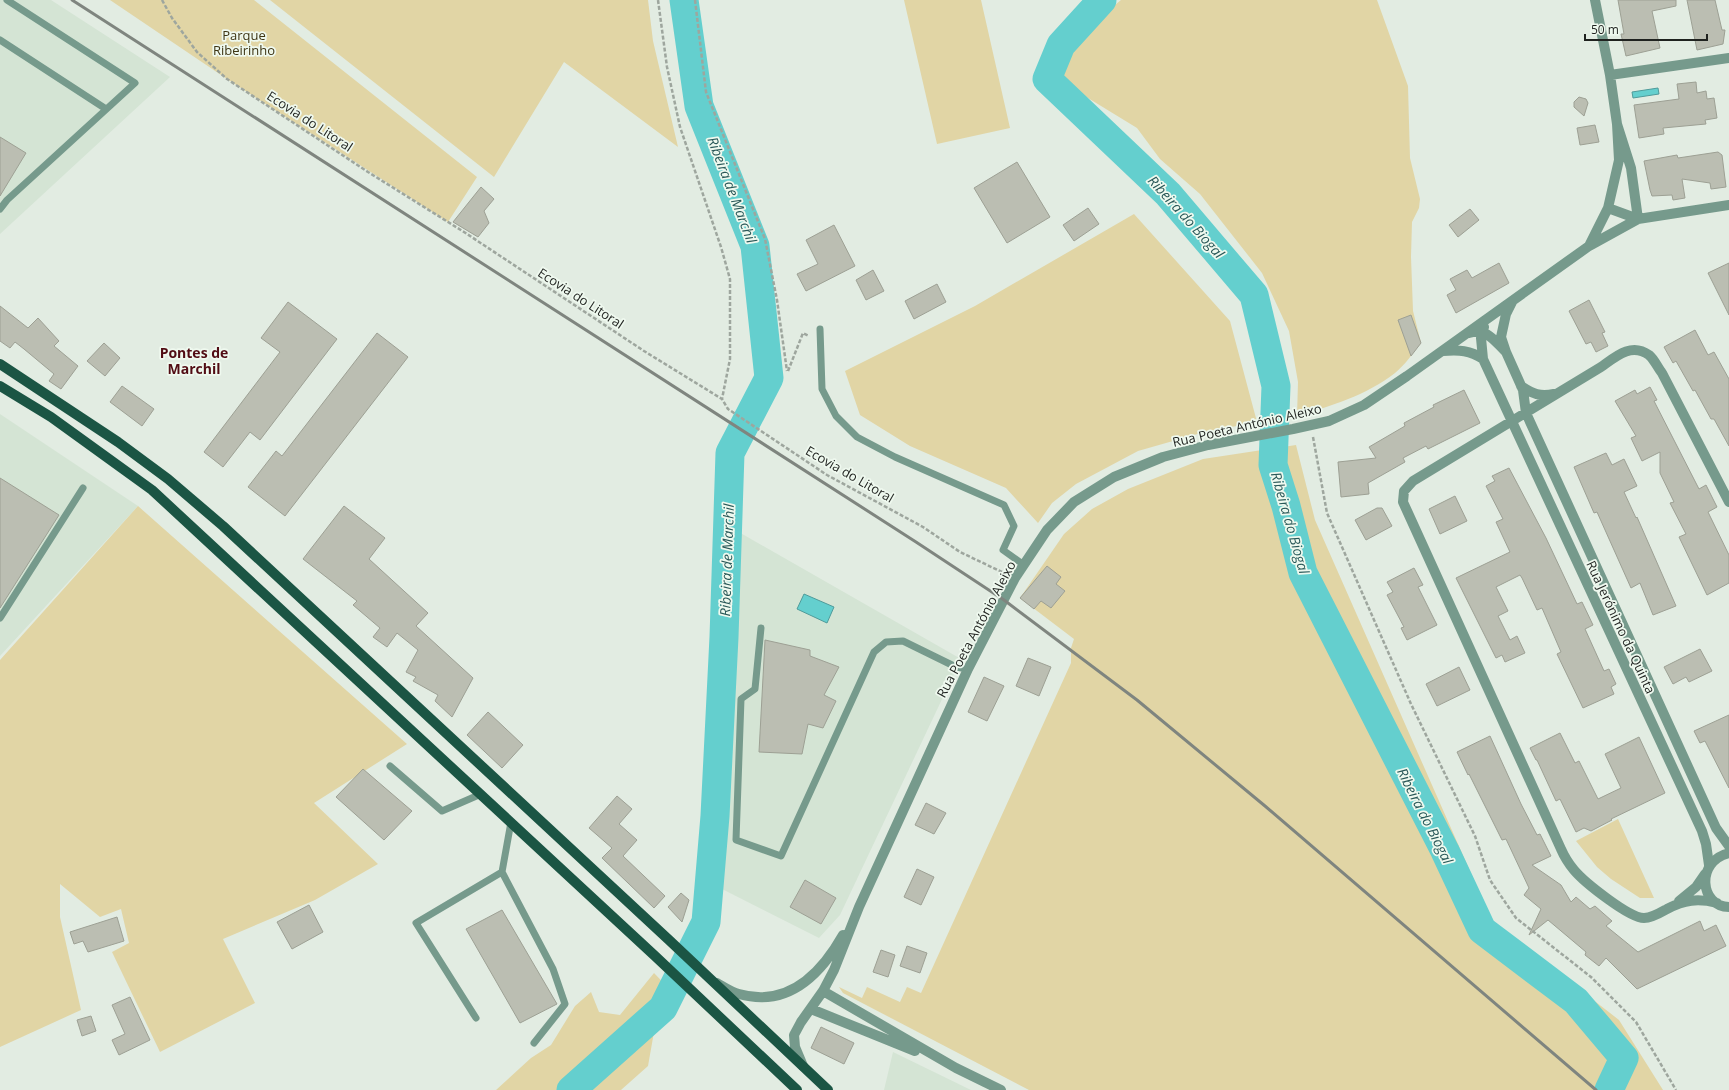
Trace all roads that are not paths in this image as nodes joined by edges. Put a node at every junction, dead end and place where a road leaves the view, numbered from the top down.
1 (7, 0) edge
2 (1595, 0) edge
3 (0, 40) edge
4 (1729, 58) edge
5 (1610, 75) junction
6 (106, 109) junction
7 (1617, 124) junction
8 (1729, 205) edge
9 (1608, 208) junction
10 (0, 209) edge
11 (1638, 219) junction
12 (1589, 246) junction
13 (1514, 299) junction
14 (1486, 320) junction
15 (820, 329) dead end
16 (1482, 332) junction
17 (1465, 334) junction
18 (1442, 350) junction
19 (1506, 352) junction
20 (1484, 359) junction
21 (0, 364) edge
22 (0, 386) edge
23 (1522, 386) junction
24 (1559, 393) junction
25 (1502, 402) junction
26 (1526, 413) junction
27 (1512, 421) junction
28 (1495, 431) junction
29 (82, 488) dead end
30 (1729, 502) edge
31 (1024, 565) junction
32 (0, 618) edge
33 (761, 628) dead end
34 (968, 669) junction
35 (390, 766) dead end
36 (481, 794) junction
37 (511, 822) junction
38 (1729, 846) edge
39 (1729, 853) edge
40 (1708, 869) junction
41 (502, 872) junction
42 (1674, 905) junction
43 (858, 907) junction
44 (1725, 907) edge
45 (710, 978) junction
46 (823, 991) junction
47 (811, 1009) junction
48 (476, 1018) dead end
49 (534, 1043) dead end
50 (803, 1066) junction
51 (956, 1068) junction
52 (797, 1090) edge
53 (828, 1090) edge
54 (1001, 1090) edge

1 - 6 lane
2 - 5 street, Rua Poeta António Aleixo
3 - 6 lane
4 - 5 street
5 - 7 street, Rua Poeta António Aleixo
6 - 10 lane
7 - 9 street, Rua Poeta António Aleixo
7 - 11 street
8 - 11 street
9 - 11 street
9 - 12 street, Rua Poeta António Aleixo
11 - 12 street
12 - 13 street, Rua Poeta António Aleixo
13 - 14 street, Rua Poeta António Aleixo
13 - 19 street, Rua Jerónimo da Quinta
14 - 16 street, Rua Jerónimo da Quinta
14 - 17 street, Rua Poeta António Aleixo
15 - 31 lane
16 - 17 street
16 - 19 street, Rua Jerónimo da Quinta
16 - 20 street, Rua Jerónimo da Quinta
17 - 18 street, Rua Poeta António Aleixo
18 - 20 street
18 - 31 street, Rua Poeta António Aleixo
19 - 23 street, Rua Jerónimo da Quinta
20 - 25 street, Rua Jerónimo da Quinta
21 - 45 main road
22 - 36 main road
23 - 24 street
23 - 26 street, Rua Jerónimo da Quinta
24 - 26 street
24 - 30 street
25 - 26 street
25 - 27 street, Rua Jerónimo da Quinta
25 - 28 street, Rua Jerónimo da Quinta
26 - 27 street
26 - 38 street, Rua Jerónimo da Quinta
27 - 28 street
27 - 40 street, Rua Jerónimo da Quinta
28 - 42 street
29 - 32 lane
31 - 34 street, Rua Poeta António Aleixo
33 - 34 lane
34 - 43 street, Rua Poeta António Aleixo
35 - 36 lane
36 - 37 main road
37 - 41 lane
37 - 52 main road
39 - 40 street
40 - 42 street
40 - 44 street, Rua Jerónimo da Quinta
41 - 48 lane
41 - 49 lane
42 - 44 street
43 - 45 street, Rua Poeta António Aleixo
43 - 46 street, Rua Poeta António Aleixo
45 - 50 main road
46 - 47 street, Rua Poeta António Aleixo
46 - 51 street
47 - 50 street, Rua Poeta António Aleixo
47 - 51 street
50 - 53 main road
51 - 54 street

